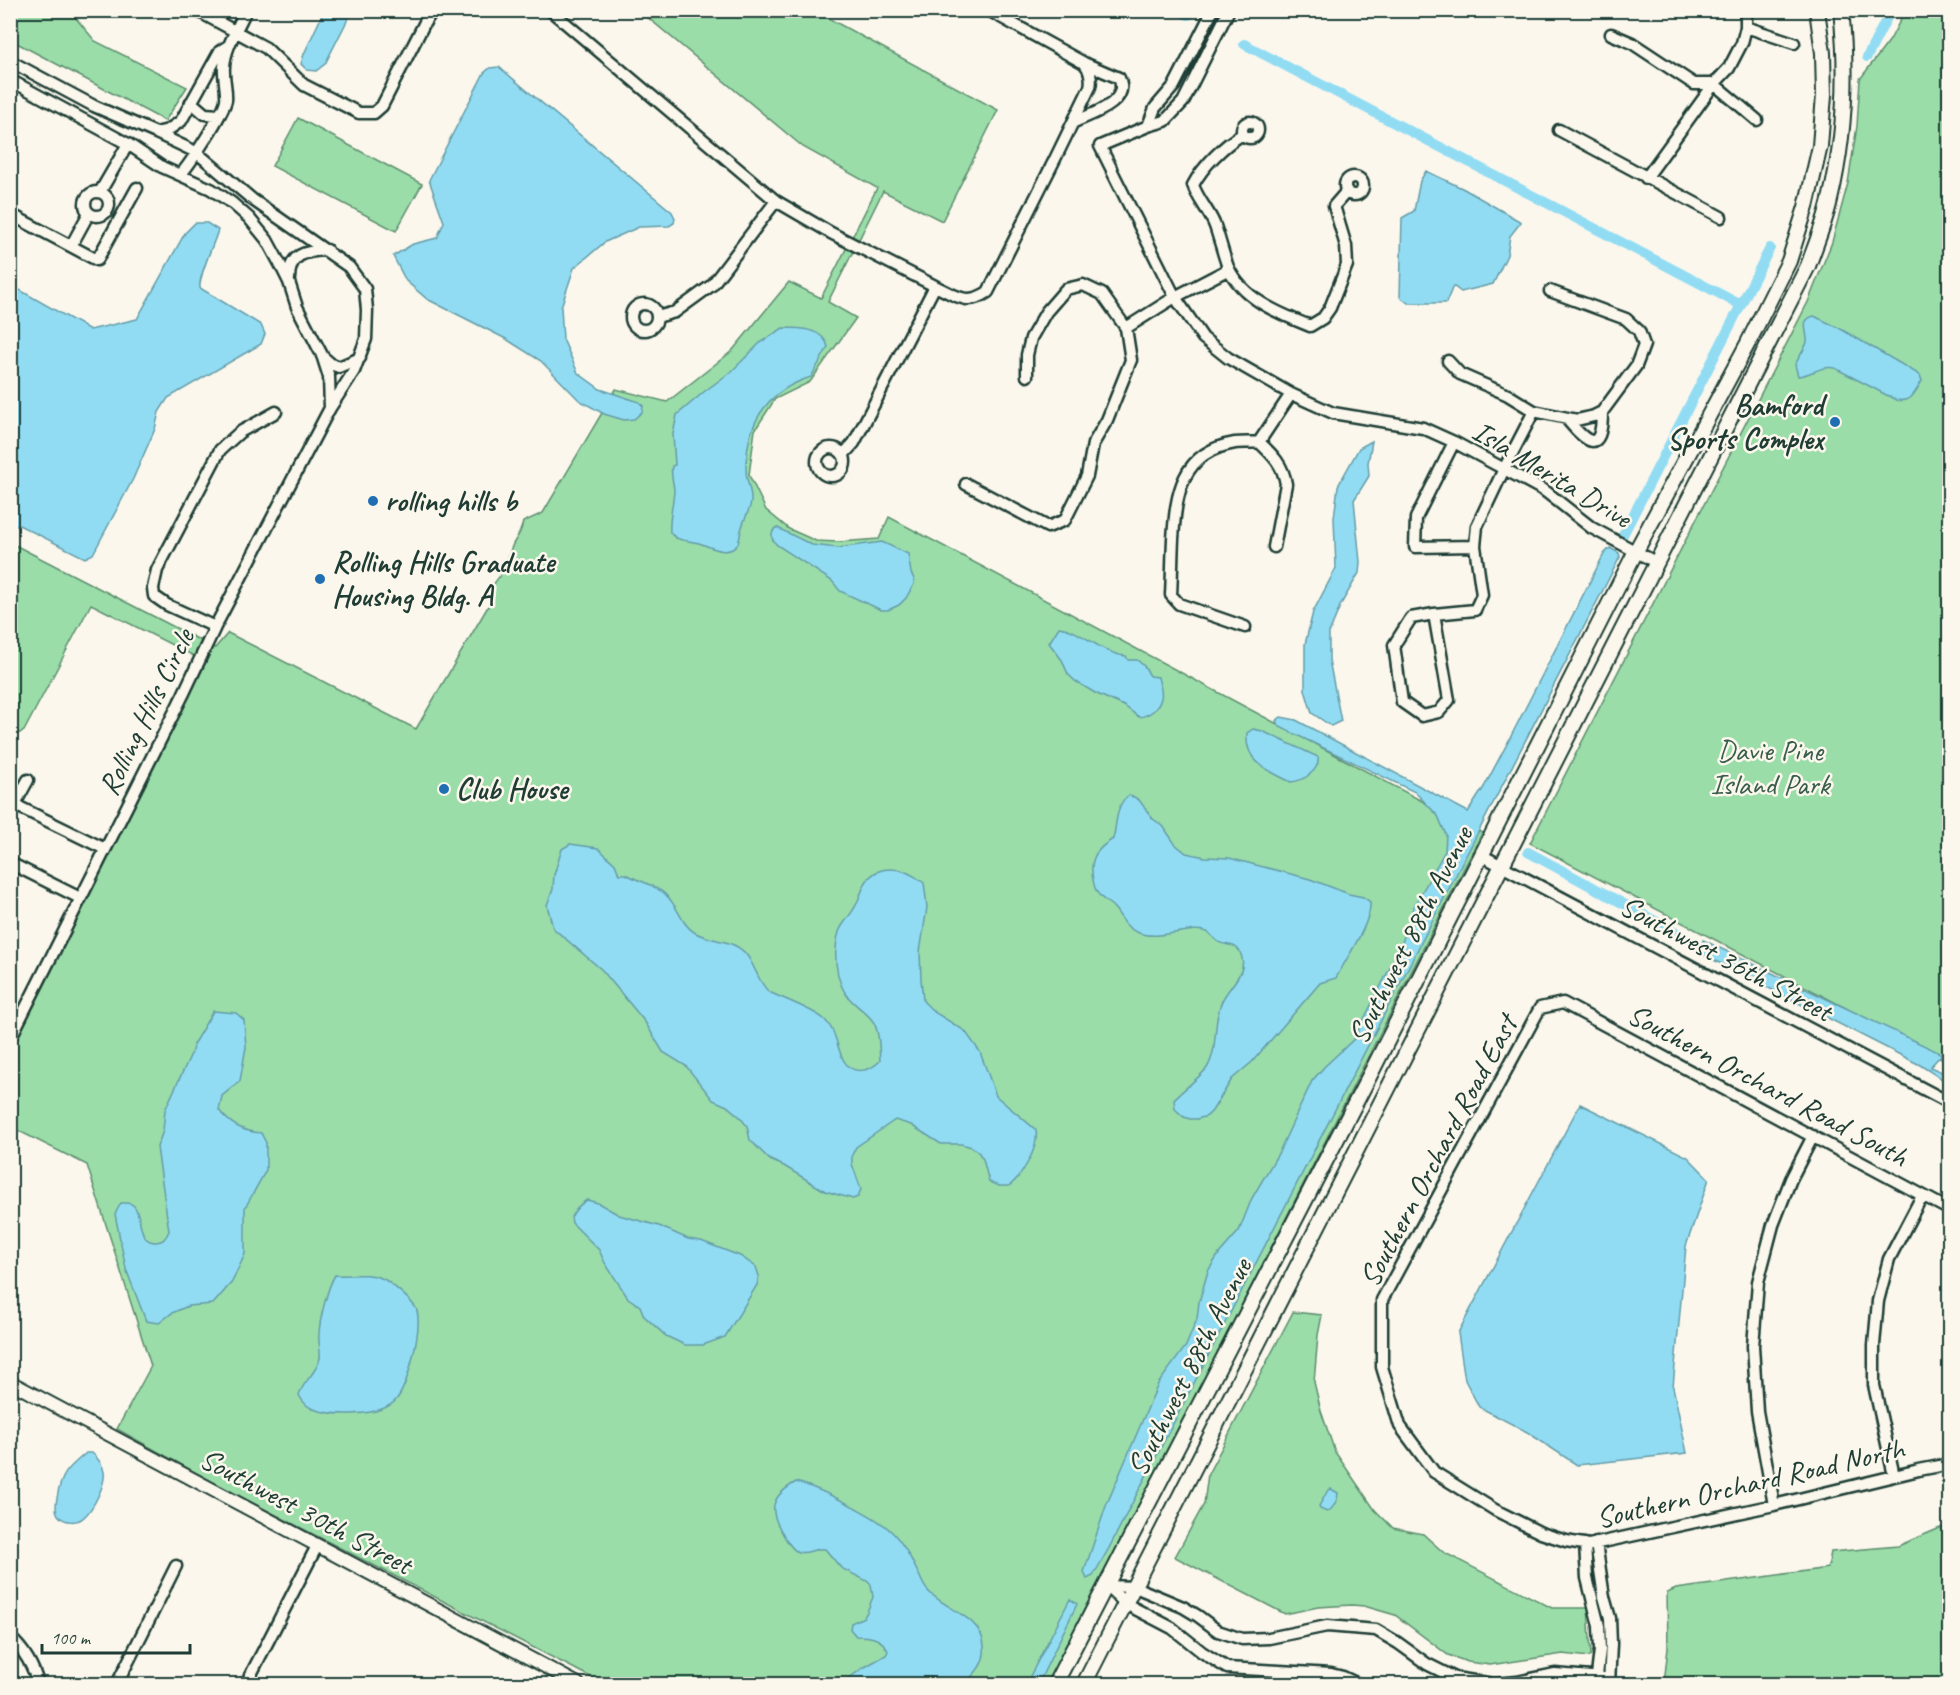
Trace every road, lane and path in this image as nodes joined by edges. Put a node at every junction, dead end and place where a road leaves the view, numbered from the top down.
1 (196, 10) edge
2 (246, 10) edge
3 (433, 10) edge
4 (550, 10) edge
5 (988, 10) edge
6 (1213, 10) edge
7 (1229, 10) edge
8 (1746, 10) edge
9 (1817, 10) edge
10 (1841, 10) edge
11 (1746, 27) junction
12 (236, 32) junction
13 (1611, 34) dead end
14 (1794, 43) dead end
15 (228, 46) junction
16 (14, 63) edge
17 (1084, 63) junction
18 (10, 78) edge
19 (1714, 84) junction
20 (1090, 87) junction
21 (191, 102) junction
22 (1108, 105) junction
23 (93, 106) junction
24 (219, 115) junction
25 (1757, 120) dead end
26 (86, 121) junction
27 (1074, 122) junction
28 (1148, 126) junction
29 (1559, 130) dead end
30 (156, 133) junction
31 (1243, 134) dead end
32 (128, 144) junction
33 (196, 152) junction
34 (180, 175) junction
35 (1646, 178) junction
36 (137, 188) dead end
37 (1347, 191) dead end
38 (100, 192) junction
39 (776, 201) junction
40 (89, 213) junction
41 (10, 214) edge
42 (1721, 217) dead end
43 (71, 246) junction
44 (327, 250) junction
45 (1229, 269) junction
46 (289, 282) junction
47 (935, 286) junction
48 (1550, 291) dead end
49 (1175, 297) junction
50 (657, 317) dead end
51 (1126, 328) junction
52 (322, 355) junction
53 (360, 358) junction
54 (1448, 361) dead end
55 (1027, 376) dead end
56 (1291, 394) junction
57 (330, 408) junction
58 (1534, 411) junction
59 (276, 412) dead end
60 (1602, 412) junction
61 (1566, 418) junction
62 (1258, 442) junction
63 (1454, 442) junction
64 (843, 455) dead end
65 (1504, 469) junction
66 (966, 484) dead end
67 (1475, 546) junction
68 (1274, 547) dead end
69 (1636, 552) junction
70 (1657, 563) junction
71 (1434, 614) junction
72 (214, 627) junction
73 (1245, 627) dead end
74 (28, 780) dead end
75 (13, 809) edge
76 (105, 849) junction
77 (1480, 855) junction
78 (10, 863) edge
79 (1500, 866) junction
80 (80, 898) junction
81 (1563, 1003) joint
82 (10, 1039) edge
83 (1950, 1102) edge
84 (1814, 1136) junction
85 (1922, 1196) junction
86 (1950, 1210) edge
87 (10, 1382) edge
88 (1950, 1464) edge
89 (1434, 1472) joint
90 (1894, 1476) junction
91 (1774, 1505) junction
92 (1591, 1544) junction
93 (317, 1546) junction
94 (176, 1566) dead end
95 (1107, 1586) junction
96 (1135, 1587) junction
97 (1126, 1604) junction
98 (10, 1638) edge
99 (1597, 1681) edge
100 (1609, 1682) edge
101 (38, 1684) edge
102 (117, 1684) edge
103 (246, 1684) edge
104 (578, 1684) edge
105 (1056, 1684) edge
106 (1084, 1684) edge
107 (1358, 1684) edge
108 (1494, 1684) edge

1 - 12 street
2 - 12 street
3 - 12 street
4 - 39 street
5 - 17 street
6 - 28 street
7 - 28 street
8 - 11 street
9 - 69 main road, Southwest 88th Avenue
10 - 70 main road, Southwest 88th Avenue
11 - 14 street
11 - 19 street
12 - 15 street
13 - 19 street
15 - 21 street
15 - 24 street
16 - 18 street
16 - 23 street
17 - 20 street
17 - 22 street
18 - 26 street
19 - 25 street
19 - 35 street
20 - 22 street
20 - 27 street
21 - 24 street
21 - 30 street
22 - 27 street
23 - 26 street
23 - 30 street
24 - 33 street
26 - 32 street
27 - 47 street
28 - 49 street, Isla Merita Drive
29 - 35 street
30 - 33 street
31 - 45 street
32 - 34 street
32 - 38 street
33 - 34 street
33 - 44 street
34 - 46 street
35 - 42 street
36 - 43 street
37 - 45 street
38 - 40 street
38 - 40 street
39 - 47 street
39 - 50 street
40 - 43 street
41 - 43 street
44 - 46 street
44 - 53 street
45 - 49 street
46 - 52 street
47 - 64 street
48 - 60 street
49 - 51 street
49 - 56 street, Isla Merita Drive
51 - 55 street
51 - 66 street
52 - 53 street
52 - 57 street
53 - 57 street
54 - 58 street
56 - 62 street
56 - 63 street, Isla Merita Drive
57 - 72 street, Rolling Hills Circle
58 - 61 street
58 - 65 street
59 - 72 street
60 - 61 street
60 - 61 street
62 - 68 street
62 - 73 street
63 - 65 street, Isla Merita Drive
63 - 67 street
65 - 67 street
65 - 69 street, Isla Merita Drive
67 - 71 street
69 - 70 street, Isla Merita Drive
69 - 77 main road, Southwest 88th Avenue
70 - 79 main road, Southwest 88th Avenue
71 - 71 street
72 - 76 street, Rolling Hills Circle
74 - 75 street
75 - 76 street
76 - 80 street, Rolling Hills Circle
77 - 79 street, Southwest 36th Street
77 - 95 main road, Southwest 88th Avenue
78 - 80 street
79 - 83 street, Southwest 36th Street
79 - 96 main road, Southwest 88th Avenue
80 - 82 street, Rolling Hills Circle
81 - 84 street, Southern Orchard Road South
81 - 89 street, Southern Orchard Road East
84 - 85 street, Southern Orchard Road South
84 - 91 street
85 - 86 street, Southern Orchard Road South
85 - 90 street
87 - 93 street, Southwest 30th Street
88 - 90 street, Southern Orchard Road North
89 - 92 street, Southern Orchard Road North
90 - 91 street, Southern Orchard Road North
91 - 92 street, Southern Orchard Road North
92 - 99 street
92 - 100 street
93 - 103 street
93 - 104 street, Southwest 30th Street
94 - 102 street
95 - 96 street
95 - 97 street
95 - 105 main road, Southwest 88th Avenue
96 - 97 main road, Southwest 88th Avenue
96 - 108 street
97 - 106 main road, Southwest 88th Avenue
97 - 107 street
98 - 101 street
99 - 100 street
99 - 108 street

